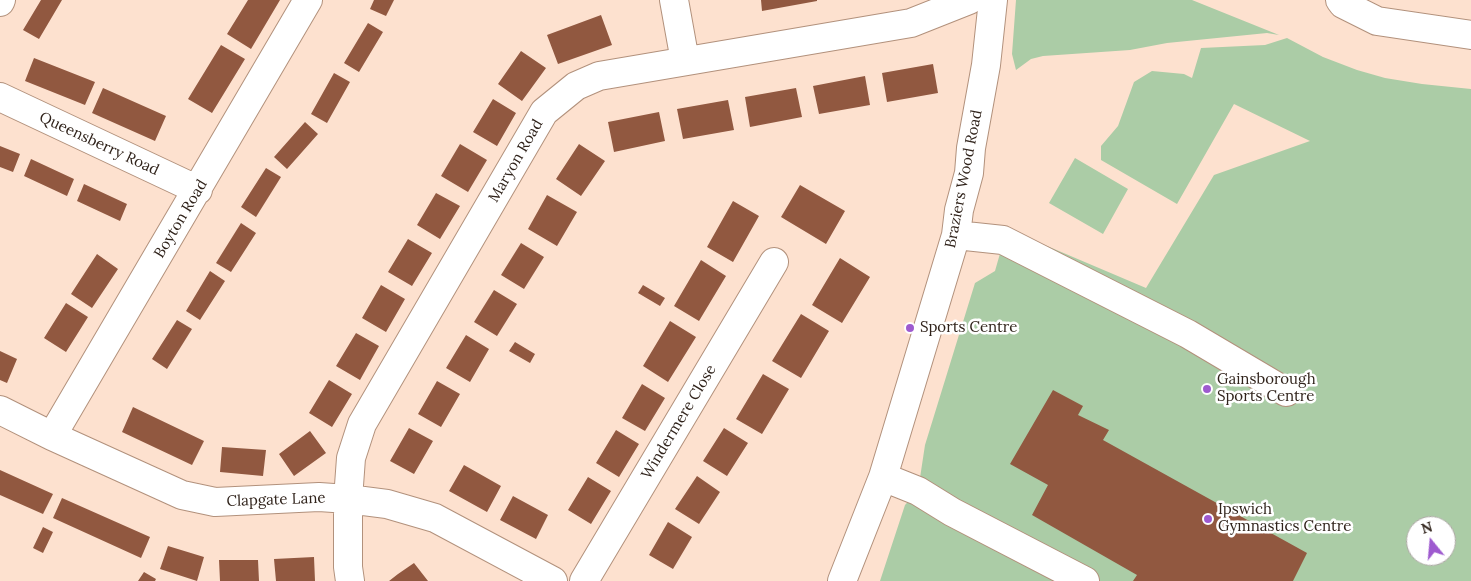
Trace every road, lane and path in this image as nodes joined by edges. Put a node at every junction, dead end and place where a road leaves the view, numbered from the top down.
1 (308, 0) edge
2 (674, 0) edge
3 (969, 0) edge
4 (994, 0) edge
5 (1340, 0) edge
6 (1471, 35) edge
7 (685, 61) junction
8 (0, 97) edge
9 (198, 190) junction
10 (956, 235) junction
11 (774, 262) dead end
12 (1286, 392) dead end
13 (0, 410) edge
14 (52, 436) junction
15 (883, 477) junction
16 (348, 498) junction
17 (350, 581) edge
18 (553, 581) edge
19 (584, 581) edge
20 (842, 581) edge
21 (1085, 581) edge

1 - 9 street, Boyton Road
2 - 7 street
3 - 7 street, Maryon Road
4 - 10 street, Braziers Wood Road
5 - 6 street
7 - 16 street, Maryon Road
8 - 9 street, Queensberry Road
9 - 14 street, Boyton Road
10 - 12 street
10 - 15 street, Braziers Wood Road
11 - 19 street, Windermere Close
13 - 14 street, Clapgate Lane
14 - 16 street, Clapgate Lane
15 - 20 street, Braziers Wood Road
15 - 21 street
16 - 17 street, Maryon Road
16 - 18 street, Clapgate Lane

